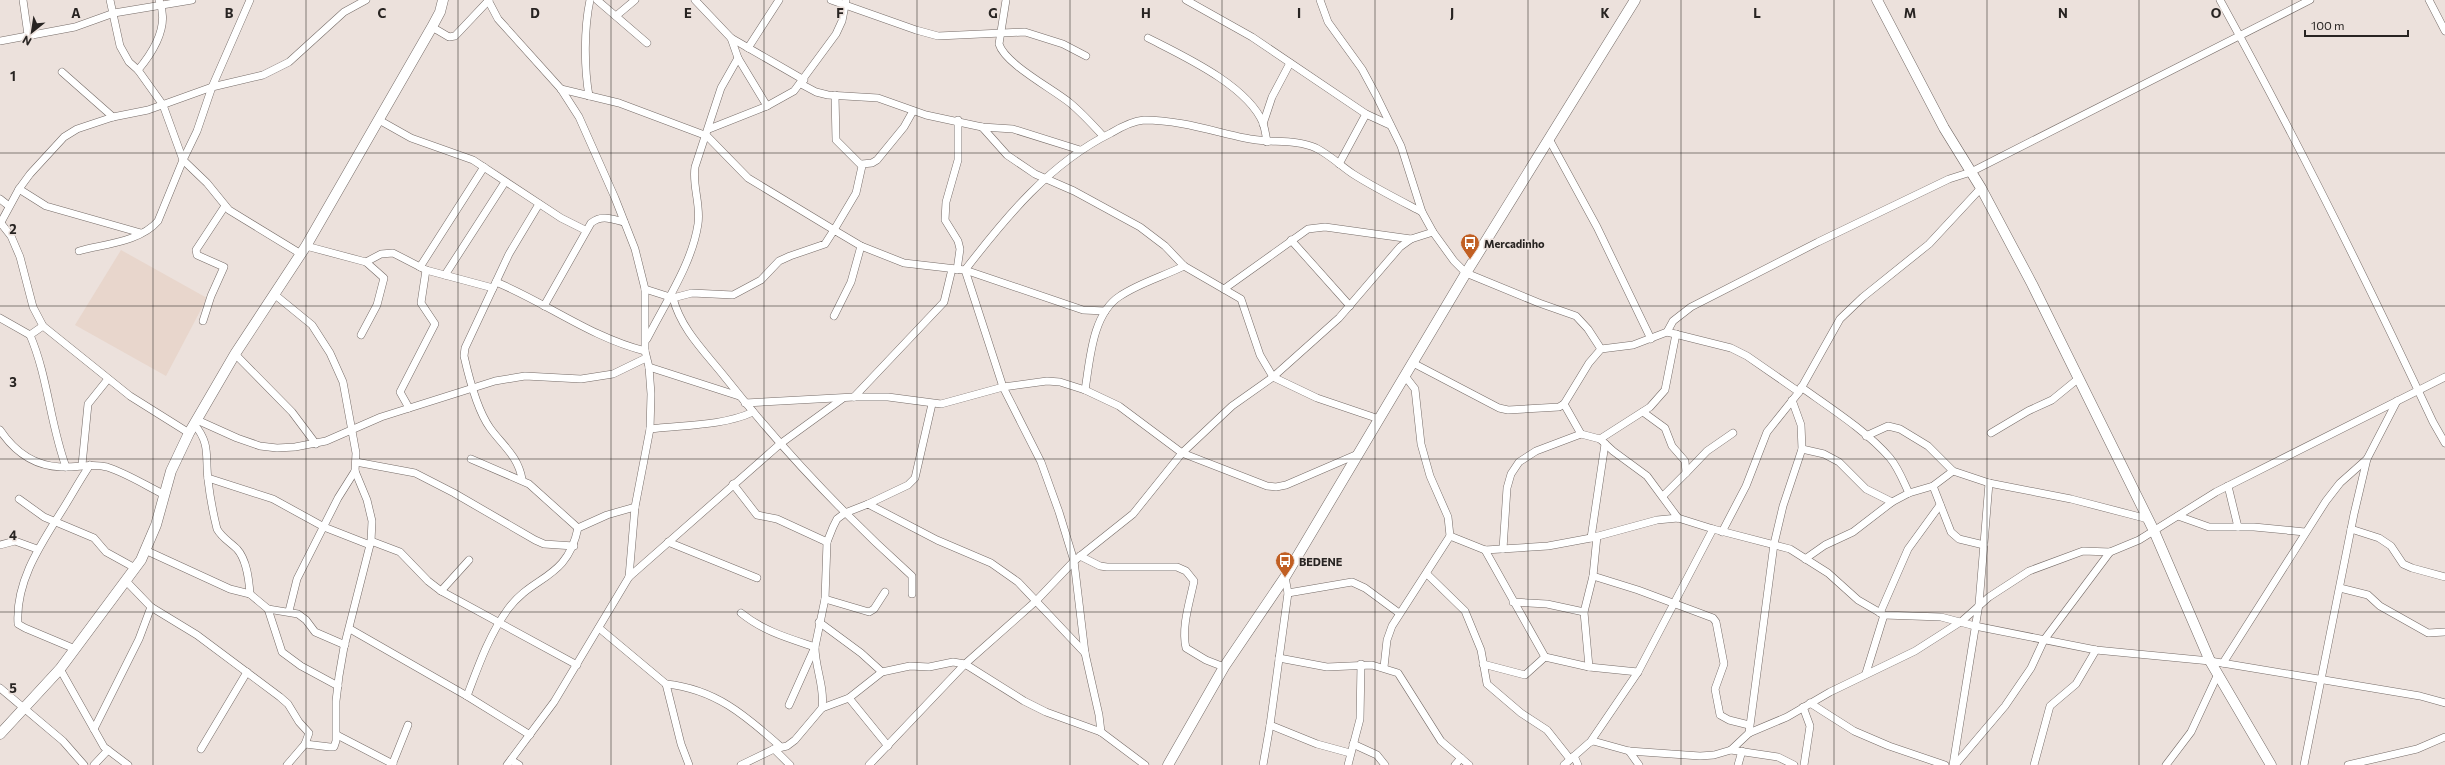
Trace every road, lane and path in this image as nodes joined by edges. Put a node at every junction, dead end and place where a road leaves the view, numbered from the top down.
1 (23, 0) edge
2 (110, 0) edge
3 (192, 0) edge
4 (250, 0) edge
5 (366, 0) edge
6 (443, 0) edge
7 (488, 0) edge
8 (590, 0) edge
9 (597, 0) edge
10 (635, 0) edge
11 (695, 0) edge
12 (779, 0) edge
13 (831, 0) edge
14 (1006, 0) edge
15 (1186, 0) edge
16 (1320, 0) edge
17 (1635, 0) edge
18 (1877, 0) edge
19 (2220, 0) edge
20 (2310, 0) edge
21 (2429, 0) edge
22 (160, 3) edge
23 (845, 3) edge
24 (114, 13) junction
25 (616, 16) junction
26 (432, 27) junction
27 (1001, 31) junction
28 (2445, 31) edge
29 (28, 35) junction
30 (2241, 36) junction
31 (731, 38) junction
32 (1148, 38) dead end
33 (0, 41) edge
34 (647, 43) dead end
35 (748, 48) junction
36 (1086, 56) dead end
37 (738, 58) junction
38 (1290, 63) junction
39 (138, 70) junction
40 (62, 72) dead end
41 (803, 82) junction
42 (212, 87) junction
43 (561, 89) junction
44 (835, 95) junction
45 (589, 96) junction
46 (163, 104) junction
47 (767, 106) junction
48 (913, 111) junction
49 (1366, 114) junction
50 (113, 117) junction
51 (379, 120) junction
52 (958, 120) junction
53 (1263, 124) junction
54 (1390, 125) junction
55 (982, 127) junction
56 (708, 132) junction
57 (1104, 136) junction
58 (1549, 139) junction
59 (1267, 142) junction
60 (1080, 150) junction
61 (183, 160) junction
62 (862, 164) junction
63 (1339, 164) junction
64 (484, 167) junction
65 (1971, 172) junction
66 (1045, 179) junction
67 (505, 182) junction
68 (1981, 188) junction
69 (19, 189) junction
70 (0, 199) edge
71 (539, 204) junction
72 (9, 206) junction
73 (225, 206) junction
74 (1422, 212) junction
75 (624, 222) junction
76 (1, 223) edge
77 (585, 230) junction
78 (834, 230) junction
79 (1433, 232) junction
80 (141, 233) junction
81 (1411, 239) junction
82 (1291, 240) junction
83 (862, 246) junction
84 (304, 250) junction
85 (79, 251) dead end
86 (366, 262) junction
87 (1184, 266) junction
88 (423, 268) junction
89 (958, 270) junction
90 (1466, 273) junction
91 (445, 275) junction
92 (494, 285) junction
93 (645, 289) junction
94 (1224, 289) junction
95 (274, 294) junction
96 (671, 297) junction
97 (544, 306) junction
98 (1350, 306) junction
99 (1105, 312) junction
100 (834, 316) dead end
101 (0, 318) edge
102 (203, 321) dead end
103 (43, 326) junction
104 (1667, 332) junction
105 (361, 334) dead end
106 (1676, 334) junction
107 (30, 335) junction
108 (1651, 339) junction
109 (646, 340) junction
110 (1601, 350) junction
111 (235, 354) junction
112 (646, 355) junction
113 (1413, 363) junction
114 (649, 367) junction
115 (1405, 376) junction
116 (1272, 377) junction
117 (2445, 377) edge
118 (2079, 378) junction
119 (108, 379) junction
120 (1003, 387) junction
121 (474, 388) junction
122 (1085, 390) junction
123 (1800, 390) junction
124 (2418, 391) junction
125 (739, 396) junction
126 (854, 397) junction
127 (845, 398) junction
128 (1792, 400) junction
129 (2397, 401) junction
130 (745, 403) junction
131 (932, 404) junction
132 (1564, 404) junction
133 (409, 408) junction
134 (753, 412) junction
135 (1643, 412) junction
136 (1379, 419) junction
137 (195, 422) junction
138 (352, 429) junction
139 (650, 429) junction
140 (0, 430) edge
141 (189, 433) junction
142 (1732, 433) dead end
143 (1991, 433) dead end
144 (1581, 434) junction
145 (1866, 436) junction
146 (1603, 442) junction
147 (2445, 443) edge
148 (316, 444) junction
149 (780, 444) junction
150 (1802, 449) junction
151 (1182, 452) junction
152 (1358, 454) junction
153 (471, 459) dead end
154 (2367, 459) junction
155 (356, 462) junction
156 (82, 465) junction
157 (90, 465) junction
158 (66, 467) junction
159 (1953, 471) junction
160 (355, 472) junction
161 (1686, 473) junction
162 (208, 478) junction
163 (522, 479) junction
164 (1989, 483) junction
165 (733, 484) junction
166 (1933, 486) junction
167 (2228, 486) junction
168 (1909, 493) junction
169 (163, 494) junction
170 (1663, 496) junction
171 (19, 499) dead end
172 (1892, 502) junction
173 (868, 504) junction
174 (1940, 505) junction
175 (635, 507) junction
176 (845, 513) junction
177 (2178, 516) junction
178 (1678, 518) junction
179 (2148, 519) junction
180 (56, 521) junction
181 (324, 527) junction
182 (2238, 527) junction
183 (578, 528) junction
184 (1712, 529) junction
185 (2351, 530) junction
186 (2154, 531) junction
187 (1722, 532) junction
188 (2305, 532) junction
189 (1450, 536) junction
190 (1594, 537) junction
191 (668, 542) junction
192 (827, 542) junction
193 (370, 543) junction
194 (1774, 544) junction
195 (0, 545) edge
196 (1984, 545) junction
197 (574, 546) junction
198 (37, 549) junction
199 (1503, 549) junction
200 (145, 550) junction
201 (1485, 550) junction
202 (2110, 552) junction
203 (1080, 556) junction
204 (1805, 559) junction
205 (469, 560) dead end
206 (1074, 561) junction
207 (135, 568) junction
208 (1427, 574) junction
209 (1593, 576) junction
210 (629, 577) junction
211 (1284, 577) junction
212 (2445, 577) edge
213 (756, 578) dead end
214 (126, 582) junction
215 (2340, 588) junction
216 (441, 591) junction
217 (885, 592) dead end
218 (1288, 593) junction
219 (250, 594) junction
220 (912, 594) dead end
221 (825, 599) junction
222 (1036, 601) junction
223 (1513, 602) junction
224 (1672, 604) junction
225 (1979, 604) junction
226 (151, 607) junction
227 (268, 609) junction
228 (289, 611) junction
229 (1584, 612) junction
230 (741, 613) dead end
231 (1399, 613) junction
232 (1882, 614) junction
233 (500, 621) junction
234 (1962, 621) junction
235 (820, 622) junction
236 (1975, 626) junction
237 (599, 628) junction
238 (350, 629) junction
239 (2445, 632) edge
240 (2044, 640) junction
241 (345, 645) junction
242 (815, 647) junction
243 (75, 649) junction
244 (2096, 650) junction
245 (1085, 654) junction
246 (1545, 657) junction
247 (1279, 658) junction
248 (2210, 661) junction
249 (2223, 663) junction
250 (965, 664) junction
251 (1361, 664) junction
252 (1483, 664) junction
253 (577, 665) junction
254 (1224, 667) junction
255 (1384, 667) junction
256 (1589, 667) junction
257 (60, 669) junction
258 (247, 672) junction
259 (882, 672) junction
260 (1638, 672) junction
261 (1866, 673) junction
262 (2218, 674) junction
263 (2320, 679) junction
264 (666, 684) junction
265 (338, 686) junction
266 (0, 688) edge
267 (467, 696) junction
268 (849, 698) junction
269 (1810, 703) junction
270 (2445, 703) edge
271 (789, 705) dead end
272 (1803, 707) junction
273 (22, 708) junction
274 (822, 708) junction
275 (408, 725) dead end
276 (1270, 725) junction
277 (1749, 725) junction
278 (94, 728) junction
279 (1101, 732) junction
280 (1749, 733) junction
281 (0, 734) edge
282 (337, 735) junction
283 (530, 735) junction
284 (2445, 737) edge
285 (1591, 741) junction
286 (305, 744) junction
287 (1353, 744) junction
288 (888, 746) junction
289 (777, 748) junction
290 (201, 749) dead end
291 (108, 750) junction
292 (1731, 750) junction
293 (1629, 751) junction
294 (1742, 751) junction
295 (1350, 753) junction
296 (1572, 757) junction
297 (1461, 758) junction
298 (2372, 762) edge
299 (509, 763) edge
300 (84, 765) edge
301 (94, 765) edge
302 (128, 765) edge
303 (287, 765) edge
304 (392, 765) edge
305 (519, 765) edge
306 (689, 765) edge
307 (741, 765) edge
308 (790, 765) edge
309 (869, 765) edge
310 (1145, 765) edge
311 (1168, 765) edge
312 (1263, 765) edge
313 (1348, 765) edge
314 (1385, 765) edge
315 (1455, 765) edge
316 (1469, 765) edge
317 (1564, 765) edge
318 (1578, 765) edge
319 (1639, 765) edge
320 (1738, 765) edge
321 (1794, 765) edge
322 (1804, 765) edge
323 (1945, 765) edge
324 (1954, 765) edge
325 (2034, 765) edge
326 (2166, 765) edge
327 (2271, 765) edge
328 (2304, 765) edge
329 (2348, 765) edge

1 - 29 street
2 - 24 street
3 - 22 street
4 - 42 street
5 - 42 street
6 - 26 street
7 - 26 street
7 - 43 street
8 - 45 street
9 - 25 street
10 - 25 street
11 - 31 street
12 - 35 street
13 - 23 street
14 - 27 street
15 - 38 street
16 - 54 street
17 - 58 street
18 - 65 street
19 - 30 street
20 - 30 street
21 - 28 street
22 - 24 street
22 - 39 street
23 - 27 street
23 - 41 street
24 - 29 street
24 - 39 street
25 - 34 street
26 - 51 street
27 - 36 street
27 - 57 street
29 - 33 street
30 - 65 street
30 - 124 street
31 - 35 street
31 - 37 street
32 - 53 street
35 - 41 street
37 - 47 street
37 - 56 street
38 - 49 street
38 - 53 street
39 - 46 street
40 - 50 street
41 - 44 street
41 - 47 street
42 - 46 street
42 - 61 street
43 - 45 street
43 - 75 street
44 - 48 street
44 - 62 street
45 - 56 street
46 - 50 street
46 - 61 street
47 - 56 street
48 - 52 street
48 - 62 street
49 - 54 street
49 - 63 street
50 - 69 street
51 - 64 street
51 - 84 street
52 - 55 street
52 - 89 street
53 - 59 street
54 - 74 street
55 - 60 street
55 - 66 street
56 - 78 street
56 - 96 street
57 - 59 street
57 - 60 street
58 - 90 street
58 - 108 street
59 - 63 street
60 - 66 street
61 - 73 street
61 - 80 street
62 - 78 street
63 - 74 street
64 - 67 street
64 - 88 street
65 - 68 street
65 - 104 street
66 - 87 street
66 - 89 street
67 - 71 street
67 - 91 street
68 - 118 street
68 - 123 street
69 - 72 street
69 - 80 street
70 - 72 street
71 - 77 street
71 - 92 street
72 - 76 street
73 - 84 street
73 - 102 street
74 - 79 street
75 - 77 street
75 - 93 street
76 - 103 street
77 - 97 street
78 - 83 street
78 - 96 street
79 - 81 street
79 - 90 street
80 - 85 street
81 - 82 street
81 - 98 street
82 - 94 street
82 - 98 street
83 - 89 street
83 - 100 street
84 - 86 street
84 - 95 street
86 - 88 street
86 - 105 street
87 - 94 street
87 - 99 street
88 - 91 street
88 - 133 street
89 - 99 street
89 - 120 street
89 - 126 street
90 - 110 street
90 - 113 street
91 - 92 street
92 - 97 street
92 - 121 street
93 - 96 street
93 - 109 street
94 - 116 street
95 - 111 street
95 - 138 street
96 - 109 street
96 - 125 street
97 - 112 street
98 - 116 street
99 - 122 street
101 - 107 street
103 - 107 street
103 - 119 street
104 - 106 street
104 - 108 street
106 - 123 street
106 - 135 street
107 - 158 street
108 - 110 street
109 - 112 street
110 - 132 street
111 - 137 street
111 - 148 street
112 - 114 street
112 - 121 street
113 - 115 street
113 - 132 street
114 - 125 street
114 - 139 street
115 - 136 street
115 - 189 street
116 - 136 street
116 - 151 street
117 - 124 street
118 - 143 street
118 - 179 street
119 - 141 street
119 - 156 street
120 - 122 street
120 - 131 street
120 - 206 street
121 - 133 street
121 - 163 street
122 - 151 street
123 - 128 street
123 - 145 street
124 - 129 street
124 - 147 street
125 - 130 street
126 - 127 street
126 - 131 street
127 - 130 street
127 - 149 street
128 - 150 street
128 - 187 street
129 - 154 street
129 - 167 street
130 - 134 street
131 - 173 street
132 - 144 street
133 - 138 street
134 - 139 street
134 - 149 street
135 - 146 street
135 - 161 street
136 - 152 street
137 - 141 street
137 - 148 street
137 - 162 street
138 - 148 street
138 - 155 street
139 - 175 street
140 - 158 street
141 - 169 street
142 - 161 street
144 - 146 street
144 - 199 street
145 - 159 street
145 - 168 street
146 - 170 street
146 - 190 street
149 - 165 street
149 - 176 street
150 - 172 street
150 - 194 street
151 - 152 street
151 - 203 street
152 - 211 street
153 - 163 street
154 - 185 street
154 - 188 street
155 - 160 street
155 - 197 street
156 - 157 street
156 - 158 street
157 - 169 street
157 - 180 street
159 - 164 street
159 - 166 street
160 - 181 street
160 - 193 street
161 - 170 street
162 - 181 street
162 - 219 street
163 - 183 street
164 - 179 street
164 - 196 street
165 - 191 street
165 - 192 street
166 - 168 street
166 - 174 street
167 - 177 street
167 - 182 street
168 - 172 street
169 - 200 street
170 - 178 street
171 - 180 street
172 - 204 street
173 - 176 street
173 - 222 street
174 - 196 street
174 - 232 street
175 - 183 street
175 - 210 street
176 - 192 street
176 - 220 street
177 - 182 street
177 - 186 street
178 - 184 street
178 - 190 street
179 - 186 street
180 - 198 street
180 - 207 street
181 - 193 street
181 - 228 street
182 - 188 street
183 - 197 street
184 - 187 street
184 - 224 street
185 - 212 street
185 - 215 street
186 - 202 street
186 - 248 street
187 - 194 street
188 - 249 street
189 - 201 street
189 - 208 street
190 - 199 street
190 - 209 street
191 - 210 street
191 - 213 street
192 - 221 street
193 - 216 street
193 - 238 street
194 - 204 street
194 - 277 street
195 - 198 street
196 - 225 street
197 - 233 street
198 - 243 street
199 - 201 street
200 - 207 street
200 - 219 street
201 - 223 street
202 - 225 street
202 - 240 street
203 - 206 street
203 - 254 street
204 - 232 street
205 - 216 street
206 - 222 street
206 - 245 street
207 - 214 street
208 - 231 street
208 - 252 street
209 - 224 street
209 - 229 street
210 - 237 street
211 - 218 street
211 - 254 street
214 - 226 street
214 - 243 street
215 - 239 street
215 - 263 street
216 - 233 street
217 - 221 street
218 - 231 street
218 - 247 street
219 - 227 street
221 - 235 street
222 - 245 street
222 - 250 street
223 - 229 street
223 - 246 street
224 - 260 street
224 - 277 street
225 - 234 street
225 - 236 street
226 - 258 street
226 - 278 street
227 - 228 street
227 - 265 street
228 - 241 street
229 - 256 street
230 - 242 street
231 - 255 street
232 - 234 street
232 - 261 street
233 - 253 street
233 - 267 street
234 - 236 street
234 - 261 street
235 - 242 street
235 - 259 street
236 - 240 street
236 - 324 street
237 - 253 street
237 - 264 street
238 - 241 street
238 - 267 street
240 - 244 street
240 - 324 street
241 - 265 street
242 - 271 street
242 - 274 street
243 - 257 street
244 - 248 street
244 - 325 street
245 - 279 street
246 - 252 street
246 - 256 street
247 - 251 street
247 - 276 street
248 - 249 street
248 - 262 street
249 - 263 street
250 - 259 street
250 - 279 street
250 - 288 street
251 - 255 street
251 - 287 street
252 - 296 street
253 - 283 street
254 - 311 street
255 - 297 street
256 - 260 street
257 - 273 street
257 - 278 street
258 - 286 street
258 - 290 street
259 - 268 street
260 - 285 street
261 - 269 street
262 - 326 street
262 - 327 street
263 - 270 street
263 - 328 street
264 - 289 street
264 - 306 street
265 - 282 street
266 - 273 street
267 - 283 street
268 - 274 street
268 - 288 street
269 - 272 street
269 - 323 street
272 - 280 street
272 - 322 street
273 - 281 street
273 - 300 street
274 - 289 street
275 - 304 street
276 - 295 street
276 - 312 street
277 - 280 street
278 - 291 street
279 - 310 street
280 - 292 street
282 - 286 street
282 - 304 street
283 - 299 street
284 - 298 street
285 - 293 street
285 - 296 street
286 - 303 street
287 - 295 street
287 - 314 street
288 - 309 street
289 - 307 street
289 - 308 street
291 - 301 street
291 - 302 street
292 - 293 street
292 - 294 street
293 - 319 street
294 - 320 street
294 - 321 street
295 - 313 street
296 - 317 street
296 - 318 street
297 - 315 street
297 - 316 street
298 - 329 street
299 - 305 street

